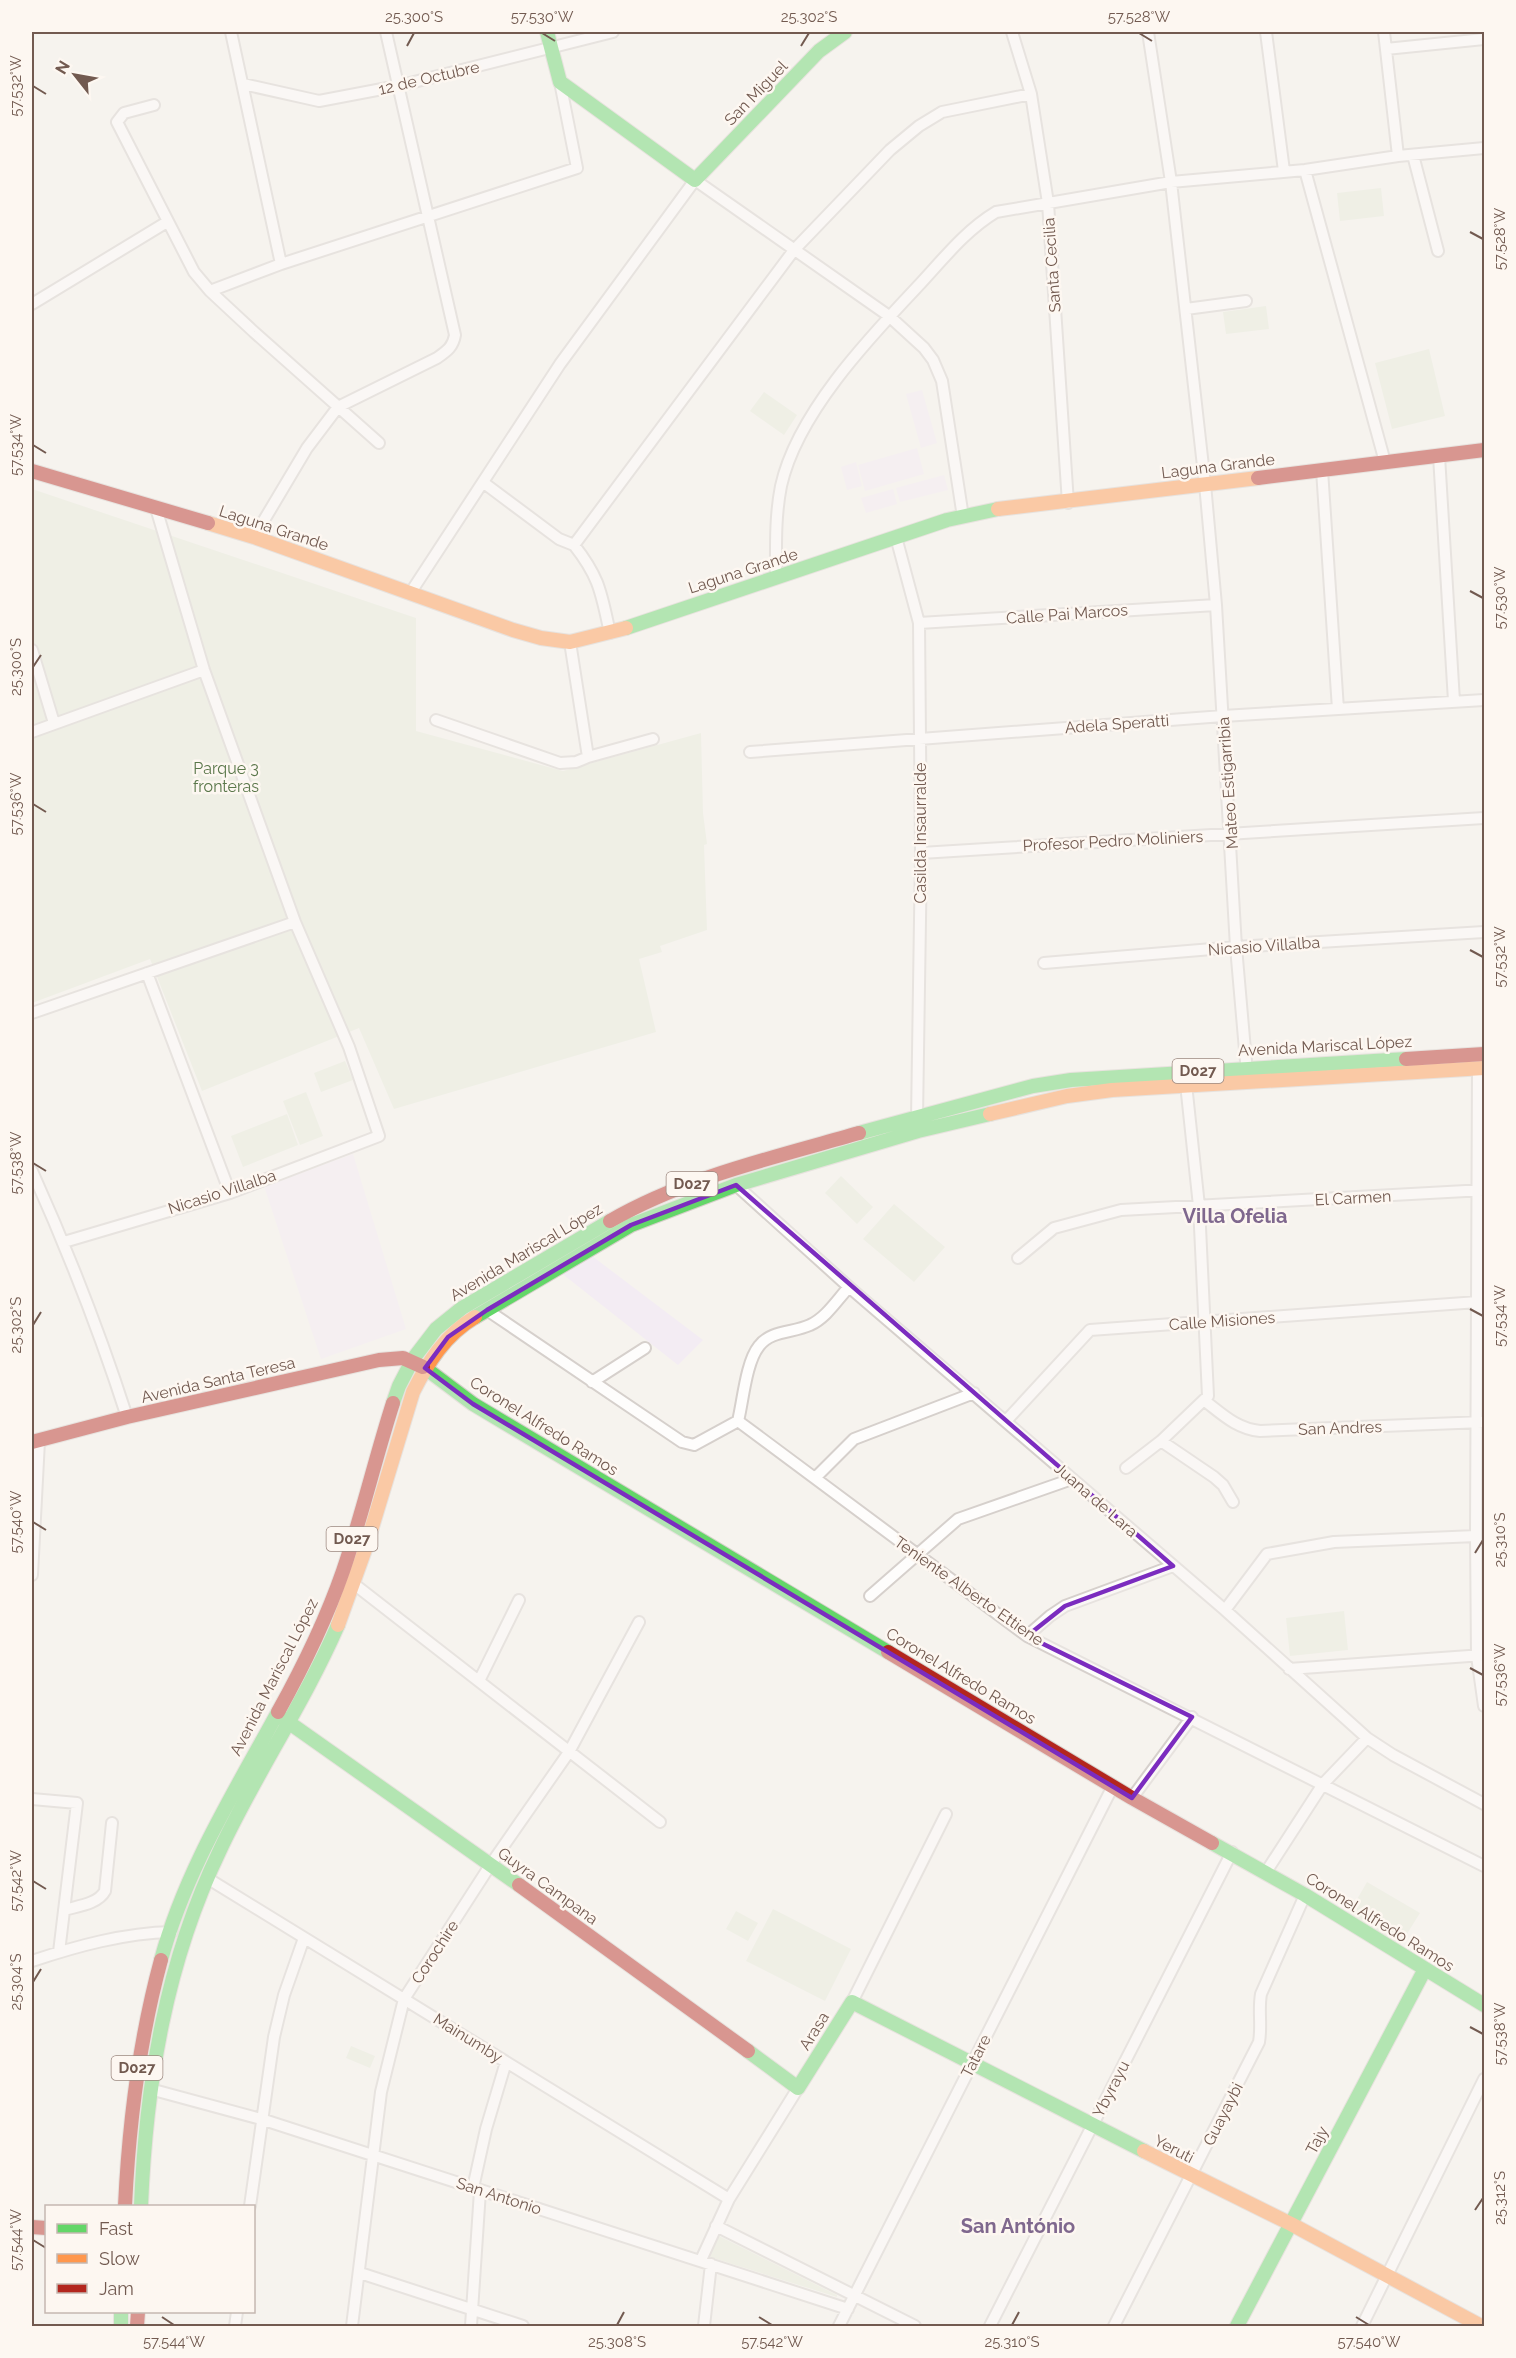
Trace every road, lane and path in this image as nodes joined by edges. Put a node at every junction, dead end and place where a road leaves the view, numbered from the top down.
1 (231, 32) edge
2 (386, 32) edge
3 (547, 32) edge
4 (613, 32) edge
5 (845, 32) edge
6 (1012, 32) edge
7 (1149, 32) edge
8 (1266, 32) edge
9 (1384, 32) edge
10 (1485, 39) edge
11 (551, 49) junction
12 (1386, 49) junction
13 (560, 82) junction
14 (243, 84) junction
15 (398, 86) junction
16 (1031, 94) junction
17 (154, 105) dead end
18 (1485, 148) edge
19 (1413, 155) junction
20 (1398, 156) junction
21 (1305, 170) junction
22 (1284, 171) junction
23 (695, 180) junction
24 (1171, 183) junction
25 (1048, 203) junction
26 (428, 217) junction
27 (167, 222) junction
28 (794, 250) junction
29 (1438, 251) dead end
30 (281, 264) junction
31 (210, 291) junction
32 (1246, 301) dead end
33 (32, 304) edge
34 (1186, 309) junction
35 (889, 316) junction
36 (338, 407) junction
37 (379, 443) dead end
38 (1485, 450) edge
39 (1439, 456) junction
40 (1385, 462) junction
41 (1322, 470) junction
42 (32, 471) edge
43 (484, 483) junction
44 (1205, 484) junction
45 (1068, 503) junction
46 (156, 508) junction
47 (963, 517) junction
48 (254, 537) junction
49 (896, 537) junction
50 (574, 544) junction
51 (776, 578) junction
52 (411, 592) junction
53 (1216, 605) junction
54 (919, 623) junction
55 (609, 633) junction
56 (570, 642) junction
57 (32, 650) edge
58 (204, 670) junction
59 (1485, 699) edge
60 (1454, 701) junction
61 (1338, 709) junction
62 (1223, 716) junction
63 (436, 720) dead end
64 (54, 723) junction
65 (32, 732) edge
66 (920, 739) junction
67 (653, 740) dead end
68 (750, 752) dead end
69 (588, 757) junction
70 (1485, 818) edge
71 (1231, 834) junction
72 (921, 853) junction
73 (295, 922) junction
74 (1485, 932) edge
75 (1236, 948) junction
76 (1044, 963) dead end
77 (147, 973) junction
78 (32, 1013) edge
79 (1485, 1054) edge
80 (1247, 1068) junction
81 (1481, 1069) edge
82 (1185, 1071) junction
83 (1248, 1083) junction
84 (1187, 1087) junction
85 (979, 1100) junction
86 (982, 1115) junction
87 (916, 1116) junction
88 (918, 1131) junction
89 (32, 1173) edge
90 (724, 1173) junction
91 (736, 1185) junction
92 (1482, 1191) edge
93 (230, 1192) junction
94 (1198, 1206) junction
95 (64, 1242) junction
96 (1018, 1257) dead end
97 (849, 1287) junction
98 (1478, 1302) junction
99 (487, 1310) junction
100 (1204, 1322) junction
101 (645, 1348) dead end
102 (413, 1359) junction
103 (425, 1368) junction
104 (592, 1382) junction
105 (974, 1394) junction
106 (1205, 1401) junction
107 (127, 1418) junction
108 (738, 1421) junction
109 (1006, 1421) junction
110 (1481, 1422) edge
111 (1161, 1441) junction
112 (35, 1442) edge
113 (1126, 1468) dead end
114 (815, 1478) junction
115 (1072, 1479) junction
116 (1233, 1502) dead end
117 (1476, 1536) junction
118 (918, 1556) junction
119 (1173, 1566) junction
120 (32, 1575) edge
121 (354, 1584) junction
122 (870, 1596) dead end
123 (519, 1600) dead end
124 (1225, 1610) junction
125 (639, 1622) dead end
126 (1027, 1636) junction
127 (1481, 1656) edge
128 (1289, 1669) junction
129 (479, 1681) junction
130 (1485, 1706) edge
131 (276, 1714) junction
132 (1192, 1717) junction
133 (289, 1721) junction
134 (1367, 1738) junction
135 (568, 1752) junction
136 (1323, 1784) junction
137 (1113, 1786) junction
138 (1132, 1798) junction
139 (32, 1799) edge
140 (1485, 1804) edge
141 (946, 1814) dead end
142 (660, 1822) dead end
143 (112, 1823) dead end
144 (1232, 1852) junction
145 (491, 1864) junction
146 (1485, 1866) edge
147 (1266, 1872) junction
148 (207, 1878) junction
149 (1305, 1895) junction
150 (64, 1910) junction
151 (170, 1932) junction
152 (186, 1932) junction
153 (304, 1938) junction
154 (59, 1952) junction
155 (32, 1961) edge
156 (1425, 1969) junction
157 (404, 1999) junction
158 (852, 2002) junction
159 (1485, 2006) edge
160 (506, 2062) junction
161 (973, 2062) junction
162 (1485, 2079) edge
163 (798, 2088) junction
164 (150, 2089) junction
165 (261, 2119) junction
166 (1092, 2126) junction
167 (373, 2157) junction
168 (1192, 2176) junction
169 (477, 2189) junction
170 (729, 2199) junction
171 (125, 2205) edge
172 (141, 2205) edge
173 (250, 2205) edge
174 (1291, 2224) junction
175 (716, 2226) junction
176 (706, 2262) junction
177 (360, 2273) junction
178 (1389, 2275) junction
179 (854, 2296) junction
180 (848, 2309) junction
181 (474, 2312) junction
182 (121, 2320) edge
183 (139, 2322) edge
184 (1482, 2324) edge
185 (352, 2326) edge
186 (471, 2326) edge
187 (523, 2326) edge
188 (704, 2326) edge
189 (839, 2326) edge
190 (915, 2326) edge
191 (990, 2326) edge
192 (1114, 2326) edge
193 (1237, 2326) edge
194 (1362, 2326) edge

1 - 14 street
2 - 15 street
3 - 11 main road
4 - 11 street, 12 de Octubre
5 - 23 main road, San Miguel
6 - 16 street, Santa Cecilia
7 - 24 street, Mateo Estigarribia
8 - 22 street
9 - 12 street
10 - 12 street
11 - 13 main road
11 - 15 street, 12 de Octubre
12 - 20 street
13 - 23 main road
13 - 26 street
14 - 15 street, 12 de Octubre
14 - 30 street
15 - 26 street
16 - 25 street, Santa Cecilia
16 - 28 street
17 - 27 street
18 - 19 street
19 - 20 street
19 - 29 street
20 - 21 street
21 - 22 street
21 - 40 street
22 - 24 street
23 - 28 street
23 - 43 street
24 - 25 street
24 - 34 street, Mateo Estigarribia
25 - 35 street
25 - 45 street, Santa Cecilia
26 - 30 street
26 - 36 street
27 - 31 street
27 - 33 street
28 - 35 street
28 - 50 street
30 - 31 street
31 - 36 street
32 - 34 street
34 - 44 street, Mateo Estigarribia
35 - 47 street
35 - 51 street
36 - 37 street
36 - 48 street
38 - 39 main road, Laguna Grande
39 - 40 main road, Laguna Grande
39 - 60 street
40 - 41 main road, Laguna Grande
41 - 44 main road, Laguna Grande
41 - 61 street
42 - 46 main road, Laguna Grande
43 - 50 street
43 - 52 street
44 - 45 main road, Laguna Grande
44 - 53 street, Mateo Estigarribia
45 - 47 main road, Laguna Grande
46 - 48 main road, Laguna Grande
46 - 58 street
47 - 49 main road, Laguna Grande
48 - 52 main road, Laguna Grande
49 - 51 main road, Laguna Grande
49 - 54 street, Casilda Insaurralde
50 - 55 street
51 - 55 main road, Laguna Grande
52 - 56 main road, Laguna Grande
53 - 54 street, Calle Pai Marcos
53 - 62 street, Mateo Estigarribia
54 - 66 street, Casilda Insaurralde
55 - 56 main road, Laguna Grande
56 - 69 street
57 - 64 street
58 - 64 street
58 - 73 street
59 - 60 street, Adela Speratti
60 - 61 street, Adela Speratti
61 - 62 street, Adela Speratti
62 - 66 street, Adela Speratti
62 - 71 street, Mateo Estigarribia
63 - 69 street
64 - 65 street
66 - 68 street, Adela Speratti
66 - 72 street, Casilda Insaurralde
67 - 69 street
70 - 71 street, Profesor Pedro Moliniers
71 - 72 street, Profesor Pedro Moliniers
71 - 75 street, Mateo Estigarribia
72 - 87 street, Casilda Insaurralde
73 - 77 street
73 - 93 street, Nicasio Villalba
74 - 75 street, Nicasio Villalba
75 - 76 street, Nicasio Villalba
75 - 80 street, Mateo Estigarribia
77 - 78 street
77 - 93 street
79 - 80 main road, Avenida Mariscal López / D027
80 - 82 main road, Avenida Mariscal López / D027
80 - 83 street, Mateo Estigarribia
81 - 83 main road, Avenida Mariscal López / D027
81 - 92 street
82 - 84 street
82 - 85 main road, Avenida Mariscal López / D027
83 - 84 main road, Avenida Mariscal López / D027
84 - 86 main road, Avenida Mariscal López / D027
84 - 94 street
85 - 86 main road
85 - 87 main road, Avenida Mariscal López / D027
86 - 88 main road, Avenida Mariscal López / D027
87 - 88 street, Casilda Insaurralde
87 - 90 main road, Avenida Mariscal López / D027
88 - 91 main road, Avenida Mariscal López / D027
89 - 95 street
90 - 91 street, Juana de Lara
90 - 102 main road, Avenida Mariscal López / D027
91 - 97 street, Juana de Lara
91 - 99 main road, Avenida Mariscal López / D027
92 - 94 street, El Carmen
92 - 98 street
93 - 95 street, Nicasio Villalba
94 - 96 street, El Carmen
94 - 100 street
95 - 107 street
97 - 105 street, Juana de Lara
97 - 108 street
98 - 100 street, Calle Misiones
98 - 110 street
99 - 103 main road, Avenida Mariscal López / D027
99 - 104 street
100 - 106 street
100 - 109 street, Calle Misiones
101 - 104 street
102 - 103 main road, Coronel Alfredo Ramos
102 - 107 main road, Avenida Santa Teresa
102 - 131 main road, Avenida Mariscal López / D027
103 - 121 main road, Avenida Mariscal López / D027
103 - 137 main road, Coronel Alfredo Ramos
104 - 108 street
105 - 109 street, Juana de Lara
105 - 114 street
106 - 110 street, San Andres
106 - 111 street
107 - 112 main road, Avenida Santa Teresa
108 - 114 street, Teniente Alberto Ettiene
109 - 115 street, Juana de Lara
110 - 117 street
111 - 113 street
111 - 116 street
112 - 120 street
114 - 118 street, Teniente Alberto Ettiene
115 - 118 street
115 - 119 street, Juana de Lara
117 - 124 street
117 - 127 street
118 - 122 street
118 - 126 street, Teniente Alberto Ettiene
119 - 124 street, Juana de Lara
119 - 126 street
121 - 129 street
121 - 133 main road, Avenida Mariscal López / D027
123 - 129 street
124 - 128 street, Juana de Lara
125 - 135 street, Corochire
126 - 132 street, Teniente Alberto Ettiene
127 - 128 street
127 - 130 street
128 - 134 street, Juana de Lara
129 - 135 street
131 - 133 main road, Guyra Campana
131 - 151 main road, Avenida Mariscal López / D027
132 - 136 street, Teniente Alberto Ettiene
132 - 138 street
133 - 145 main road, Guyra Campana
133 - 148 main road, Avenida Mariscal López / D027
134 - 136 street
134 - 140 street, Juana de Lara
135 - 142 street
135 - 145 street, Corochire
136 - 146 street, Teniente Alberto Ettiene
136 - 147 street
137 - 138 main road, Coronel Alfredo Ramos
137 - 161 street, Tatare
138 - 144 main road, Coronel Alfredo Ramos
139 - 150 street
141 - 158 street, Arasa
143 - 150 street
144 - 147 main road, Coronel Alfredo Ramos
144 - 166 street, Ybyrayu
145 - 157 street, Corochire
145 - 163 main road, Guyra Campana
147 - 149 main road, Coronel Alfredo Ramos
148 - 152 main road, Avenida Mariscal López / D027
148 - 153 street, Mainumby
149 - 156 main road, Coronel Alfredo Ramos
149 - 168 street, Guayaybi
150 - 154 street
151 - 152 street
151 - 154 street
151 - 171 main road, Avenida Mariscal López / D027
152 - 164 main road, Avenida Mariscal López / D027
153 - 157 street, Mainumby
153 - 165 street
154 - 155 street
156 - 159 main road, Coronel Alfredo Ramos
156 - 174 main road, Tajy
157 - 160 street, Mainumby
157 - 167 street, Corochire
158 - 161 main road, Yeruti
158 - 163 main road, Arasa
160 - 169 street
160 - 170 street, Mainumby
161 - 166 main road, Yeruti
161 - 179 street, Tatare
162 - 178 street
163 - 170 street, Arasa
164 - 165 street, San Antonio
164 - 172 main road, Avenida Mariscal López / D027
165 - 167 street, San Antonio
165 - 173 street
166 - 168 main road, Yeruti
166 - 191 street, Ybyrayu
167 - 169 street, San Antonio
167 - 177 street, Corochire
168 - 174 main road, Yeruti
168 - 192 street, Guayaybi
169 - 176 street, San Antonio
169 - 181 street
170 - 175 street, Arasa
174 - 178 main road, Yeruti
174 - 193 main road, Tajy
175 - 176 street, Arasa
175 - 179 street
176 - 180 street, San Antonio
176 - 188 street, Arasa
177 - 181 street
177 - 185 street, Corochire
178 - 184 main road, Yeruti
178 - 194 street
179 - 180 street, Tatare
179 - 190 street
180 - 189 street, Tatare
181 - 186 street
181 - 187 street
182 - 183 main road

